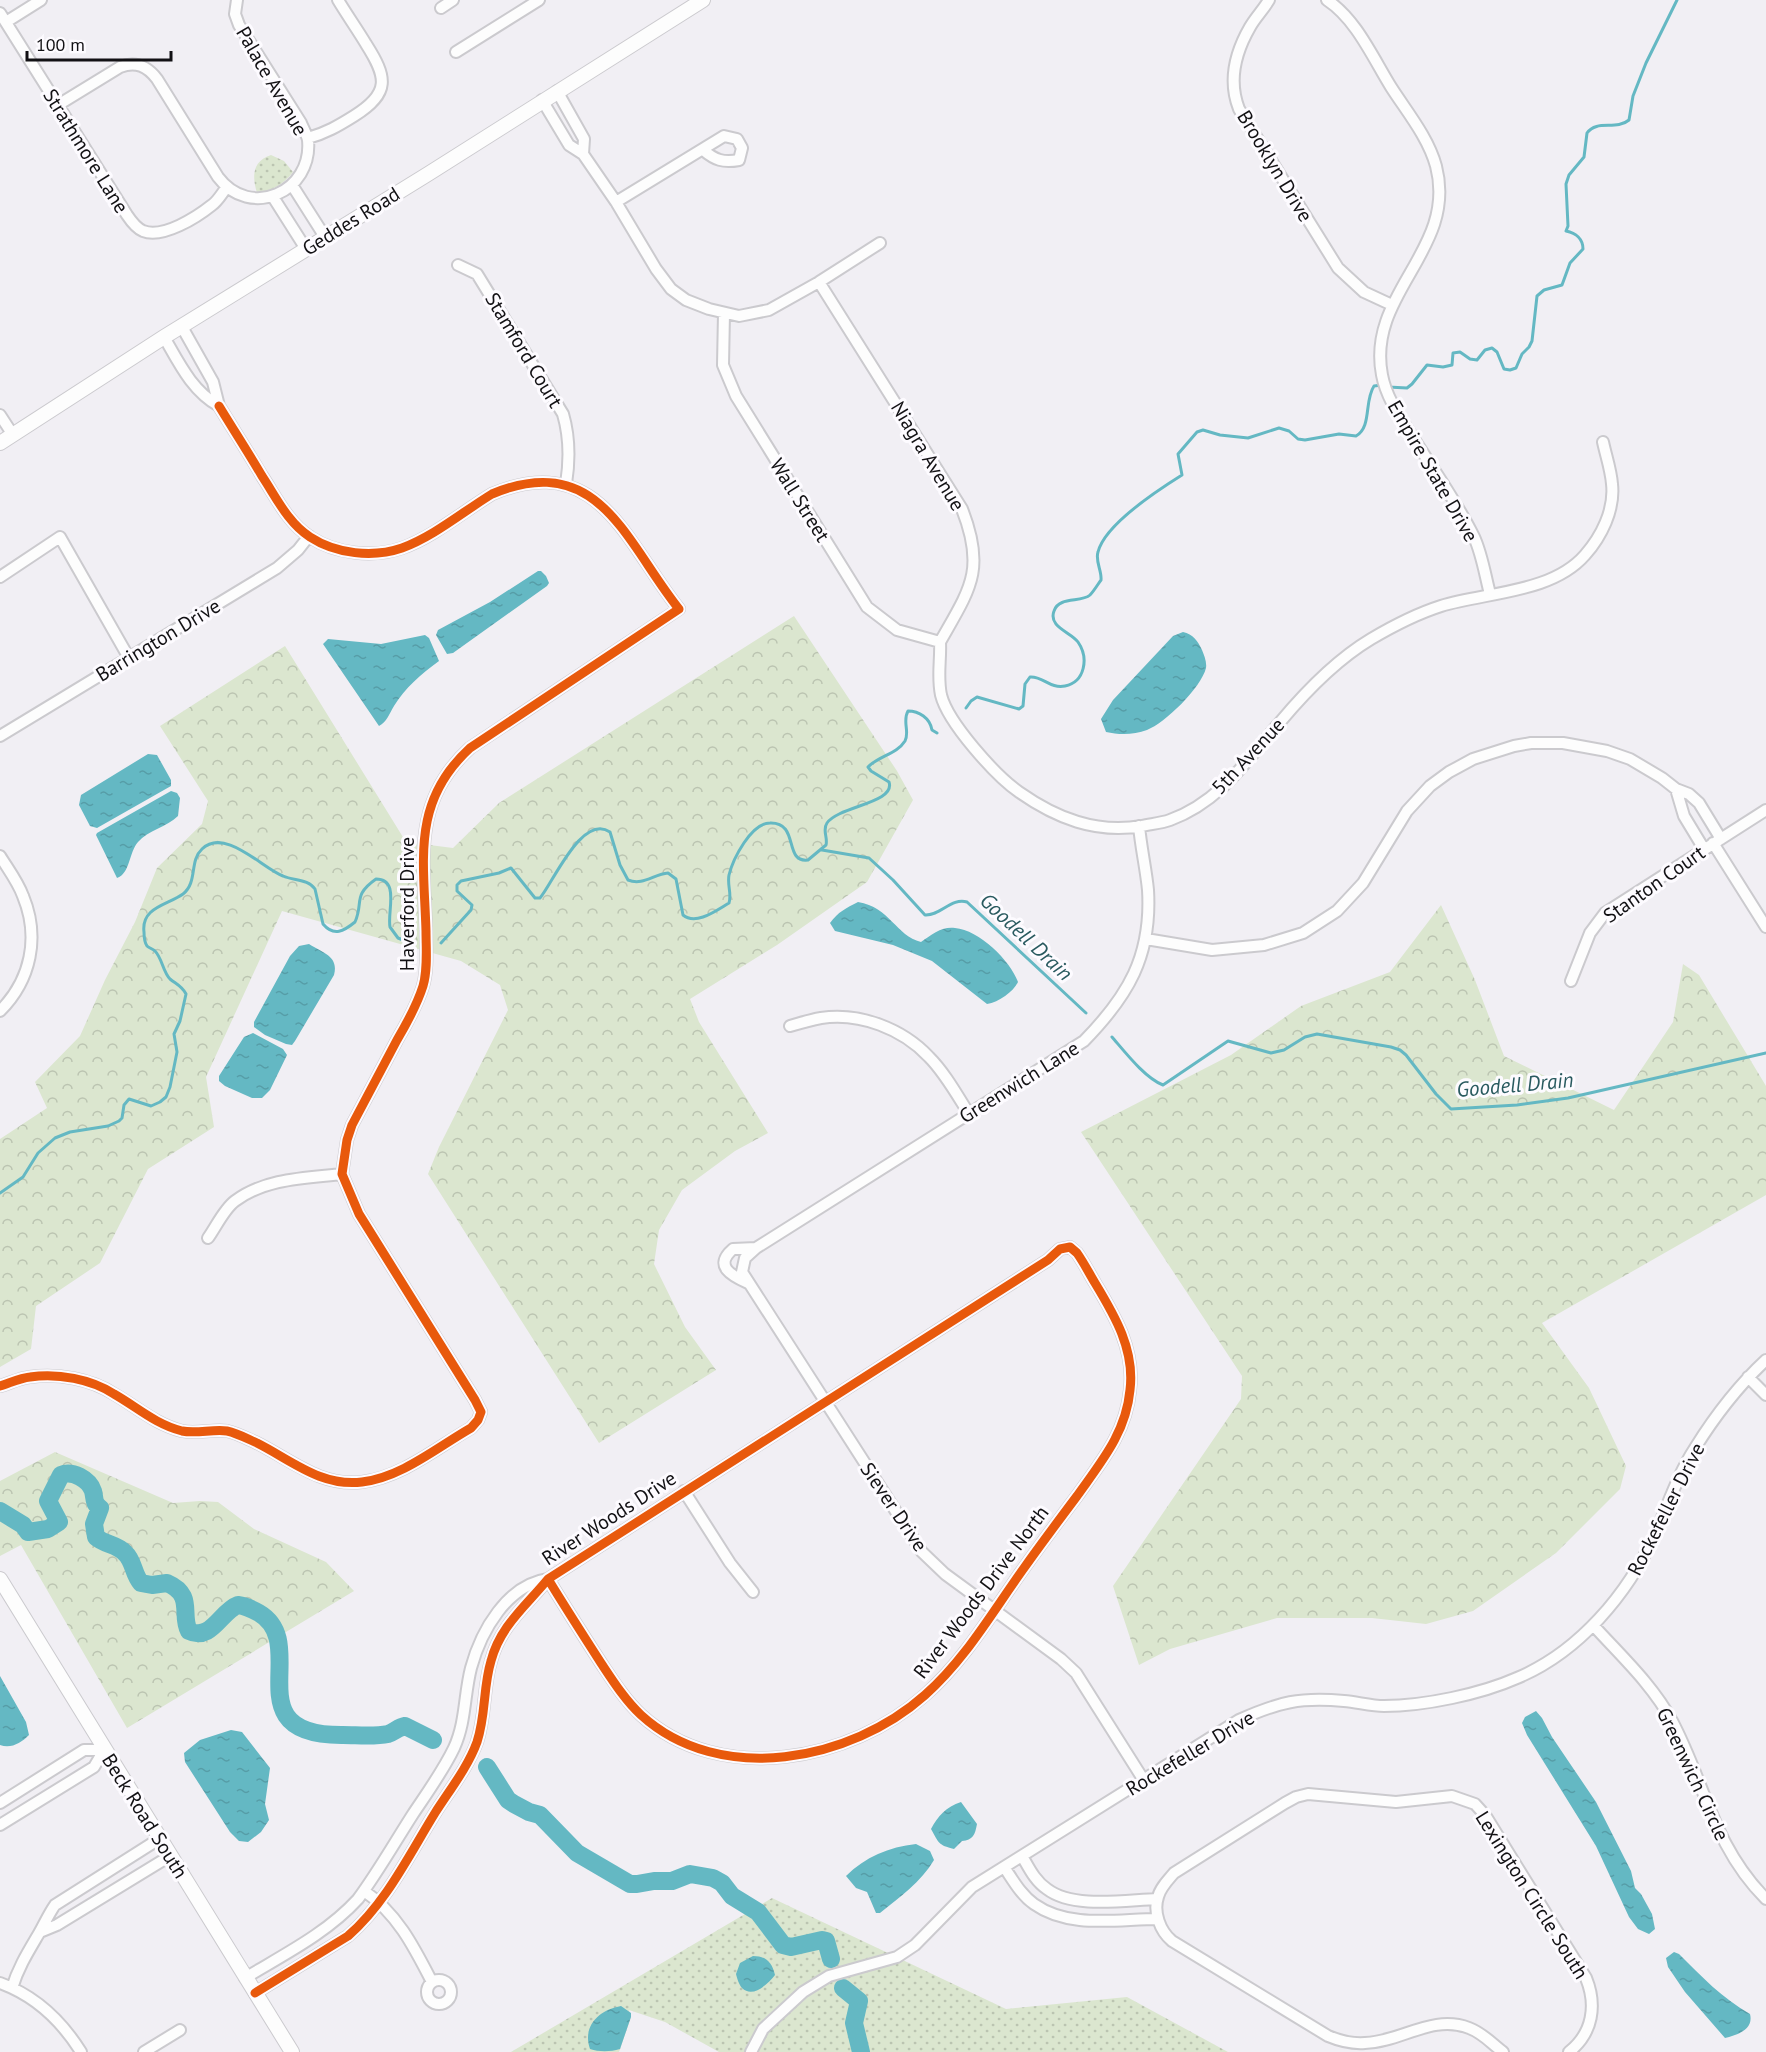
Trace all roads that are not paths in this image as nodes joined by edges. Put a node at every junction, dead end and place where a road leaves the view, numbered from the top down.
1 (41, 0) edge
2 (237, 0) edge
3 (338, 0) edge
4 (453, 0) edge
5 (539, 0) edge
6 (1269, 0) edge
7 (1327, 0) edge
8 (694, 2) edge
9 (441, 8) dead end
10 (3, 18) edge
11 (456, 52) dead end
12 (558, 91) junction
13 (542, 100) junction
14 (58, 105) junction
15 (308, 138) junction
16 (703, 150) dead end
17 (583, 154) junction
18 (227, 187) junction
19 (288, 188) junction
20 (273, 197) junction
21 (616, 202) junction
22 (326, 237) junction
23 (880, 243) dead end
24 (306, 249) junction
25 (458, 265) dead end
26 (819, 282) junction
27 (1392, 304) junction
28 (724, 313) junction
29 (182, 327) junction
30 (164, 337) junction
31 (219, 406) junction
32 (0, 415) edge
33 (13, 435) junction
34 (1603, 442) dead end
35 (0, 443) edge
36 (566, 484) junction
37 (309, 536) junction
38 (0, 578) edge
39 (1490, 594) junction
40 (940, 642) junction
41 (129, 658) junction
42 (0, 736) edge
43 (1676, 789) junction
44 (1766, 810) edge
45 (1139, 826) junction
46 (1713, 844) junction
47 (0, 858) edge
48 (1766, 927) edge
49 (1146, 939) junction
50 (1570, 981) dead end
51 (0, 1011) edge
52 (790, 1026) dead end
53 (969, 1113) junction
54 (342, 1174) junction
55 (208, 1238) dead end
56 (756, 1248) junction
57 (1073, 1249) joint
58 (725, 1260) joint
59 (742, 1266) joint
60 (748, 1283) junction
61 (1765, 1364) edge
62 (1748, 1377) junction
63 (0, 1386) edge
64 (1766, 1395) edge
65 (825, 1402) junction
66 (684, 1491) junction
67 (0, 1579) edge
68 (548, 1579) junction
69 (753, 1592) dead end
70 (994, 1610) junction
71 (1593, 1624) junction
72 (104, 1750) junction
73 (1143, 1779) junction
74 (0, 1803) edge
75 (0, 1825) edge
76 (159, 1839) junction
77 (170, 1856) junction
78 (1022, 1856) junction
79 (1004, 1867) junction
80 (364, 1891) junction
81 (1052, 1893) junction
82 (1157, 1899) junction
83 (1766, 1899) edge
84 (1125, 1900) junction
85 (380, 1901) junction
86 (1042, 1909) junction
87 (1127, 1919) junction
88 (1158, 1919) junction
89 (40, 1932) junction
90 (245, 1978) junction
91 (432, 1982) dead end
92 (0, 1983) edge
93 (12, 1988) junction
94 (255, 1993) junction
95 (180, 2030) dead end
96 (81, 2052) edge
97 (144, 2052) edge
98 (291, 2052) edge
99 (751, 2052) edge
100 (1503, 2052) edge
101 (1569, 2052) edge

1 - 10 street
2 - 15 street, Palace Avenue
3 - 15 street
4 - 9 street
5 - 11 street
6 - 27 street, Brooklyn Drive
7 - 27 street, Empire State Drive
8 - 12 main road, Geddes Road
10 - 14 street, Strathmore Lane
12 - 13 main road, Geddes Road
12 - 17 street
13 - 17 street
13 - 22 main road, Geddes Road
14 - 18 street
14 - 18 street, Strathmore Lane
15 - 19 street, Palace Avenue
16 - 21 street
17 - 21 street
18 - 20 street
19 - 20 street
19 - 22 street
20 - 24 street
21 - 28 street
22 - 24 main road, Geddes Road
23 - 26 street
24 - 29 main road, Geddes Road
25 - 36 street, Stamford Court
26 - 28 street
26 - 40 street, Niagra Avenue
27 - 39 street, Empire State Drive
28 - 40 street, Wall Street
29 - 30 main road, Geddes Road
29 - 31 street
30 - 31 street
30 - 33 main road, Geddes Road
31 - 37 street
32 - 33 street
33 - 35 main road, Geddes Road
34 - 39 street, 5th Avenue
36 - 37 street
36 - 54 street, Haverford Drive
37 - 41 street, Barrington Drive
38 - 41 street
39 - 45 street, 5th Avenue
40 - 45 street, 5th Avenue
41 - 42 street, Barrington Drive
43 - 46 street
43 - 46 street
43 - 49 street
44 - 46 street, Stanton Court
45 - 49 street, Greenwich Lane
46 - 48 street
46 - 50 street, Stanton Court
47 - 51 street
49 - 53 street, Greenwich Lane
52 - 53 street
53 - 56 street, Greenwich Lane
54 - 55 street
54 - 63 street, Haverford Drive
56 - 58 street, Greenwich Lane
56 - 59 street, Greenwich Lane
57 - 65 street, River Woods Drive
57 - 70 street, River Woods Drive North
58 - 60 street, Siever Drive
59 - 60 street, Siever Drive
60 - 65 street, Siever Drive
61 - 62 street, Rockefeller Drive
62 - 64 street
62 - 71 street, Rockefeller Drive
65 - 66 street, River Woods Drive
65 - 70 street, Siever Drive
66 - 68 street, River Woods Drive
66 - 69 street
67 - 72 main road, Beck Road South
68 - 70 street, River Woods Drive North
68 - 80 street, River Woods Drive
68 - 85 street, River Woods Drive
70 - 73 street, Siever Drive
71 - 73 street, Rockefeller Drive
71 - 83 street, Greenwich Circle
72 - 74 street
72 - 75 street
72 - 76 main road, Beck Road South
73 - 78 street, Rockefeller Drive
76 - 77 main road, Beck Road South
76 - 89 street
77 - 89 street
77 - 90 main road, Beck Road South
78 - 79 street, Rockefeller Drive
78 - 81 street
79 - 86 street
79 - 99 street, Rockefeller Drive
80 - 85 street
80 - 90 street, River Woods Drive
81 - 84 street
81 - 86 street
82 - 84 street
82 - 88 street
82 - 101 street, Lexington Circle South
84 - 87 street
85 - 91 street
85 - 94 street, River Woods Drive
86 - 87 street
87 - 88 street
88 - 100 street
89 - 93 street
90 - 94 main road, Beck Road South
92 - 93 street
93 - 96 street
94 - 98 main road, Beck Road South
95 - 97 street

